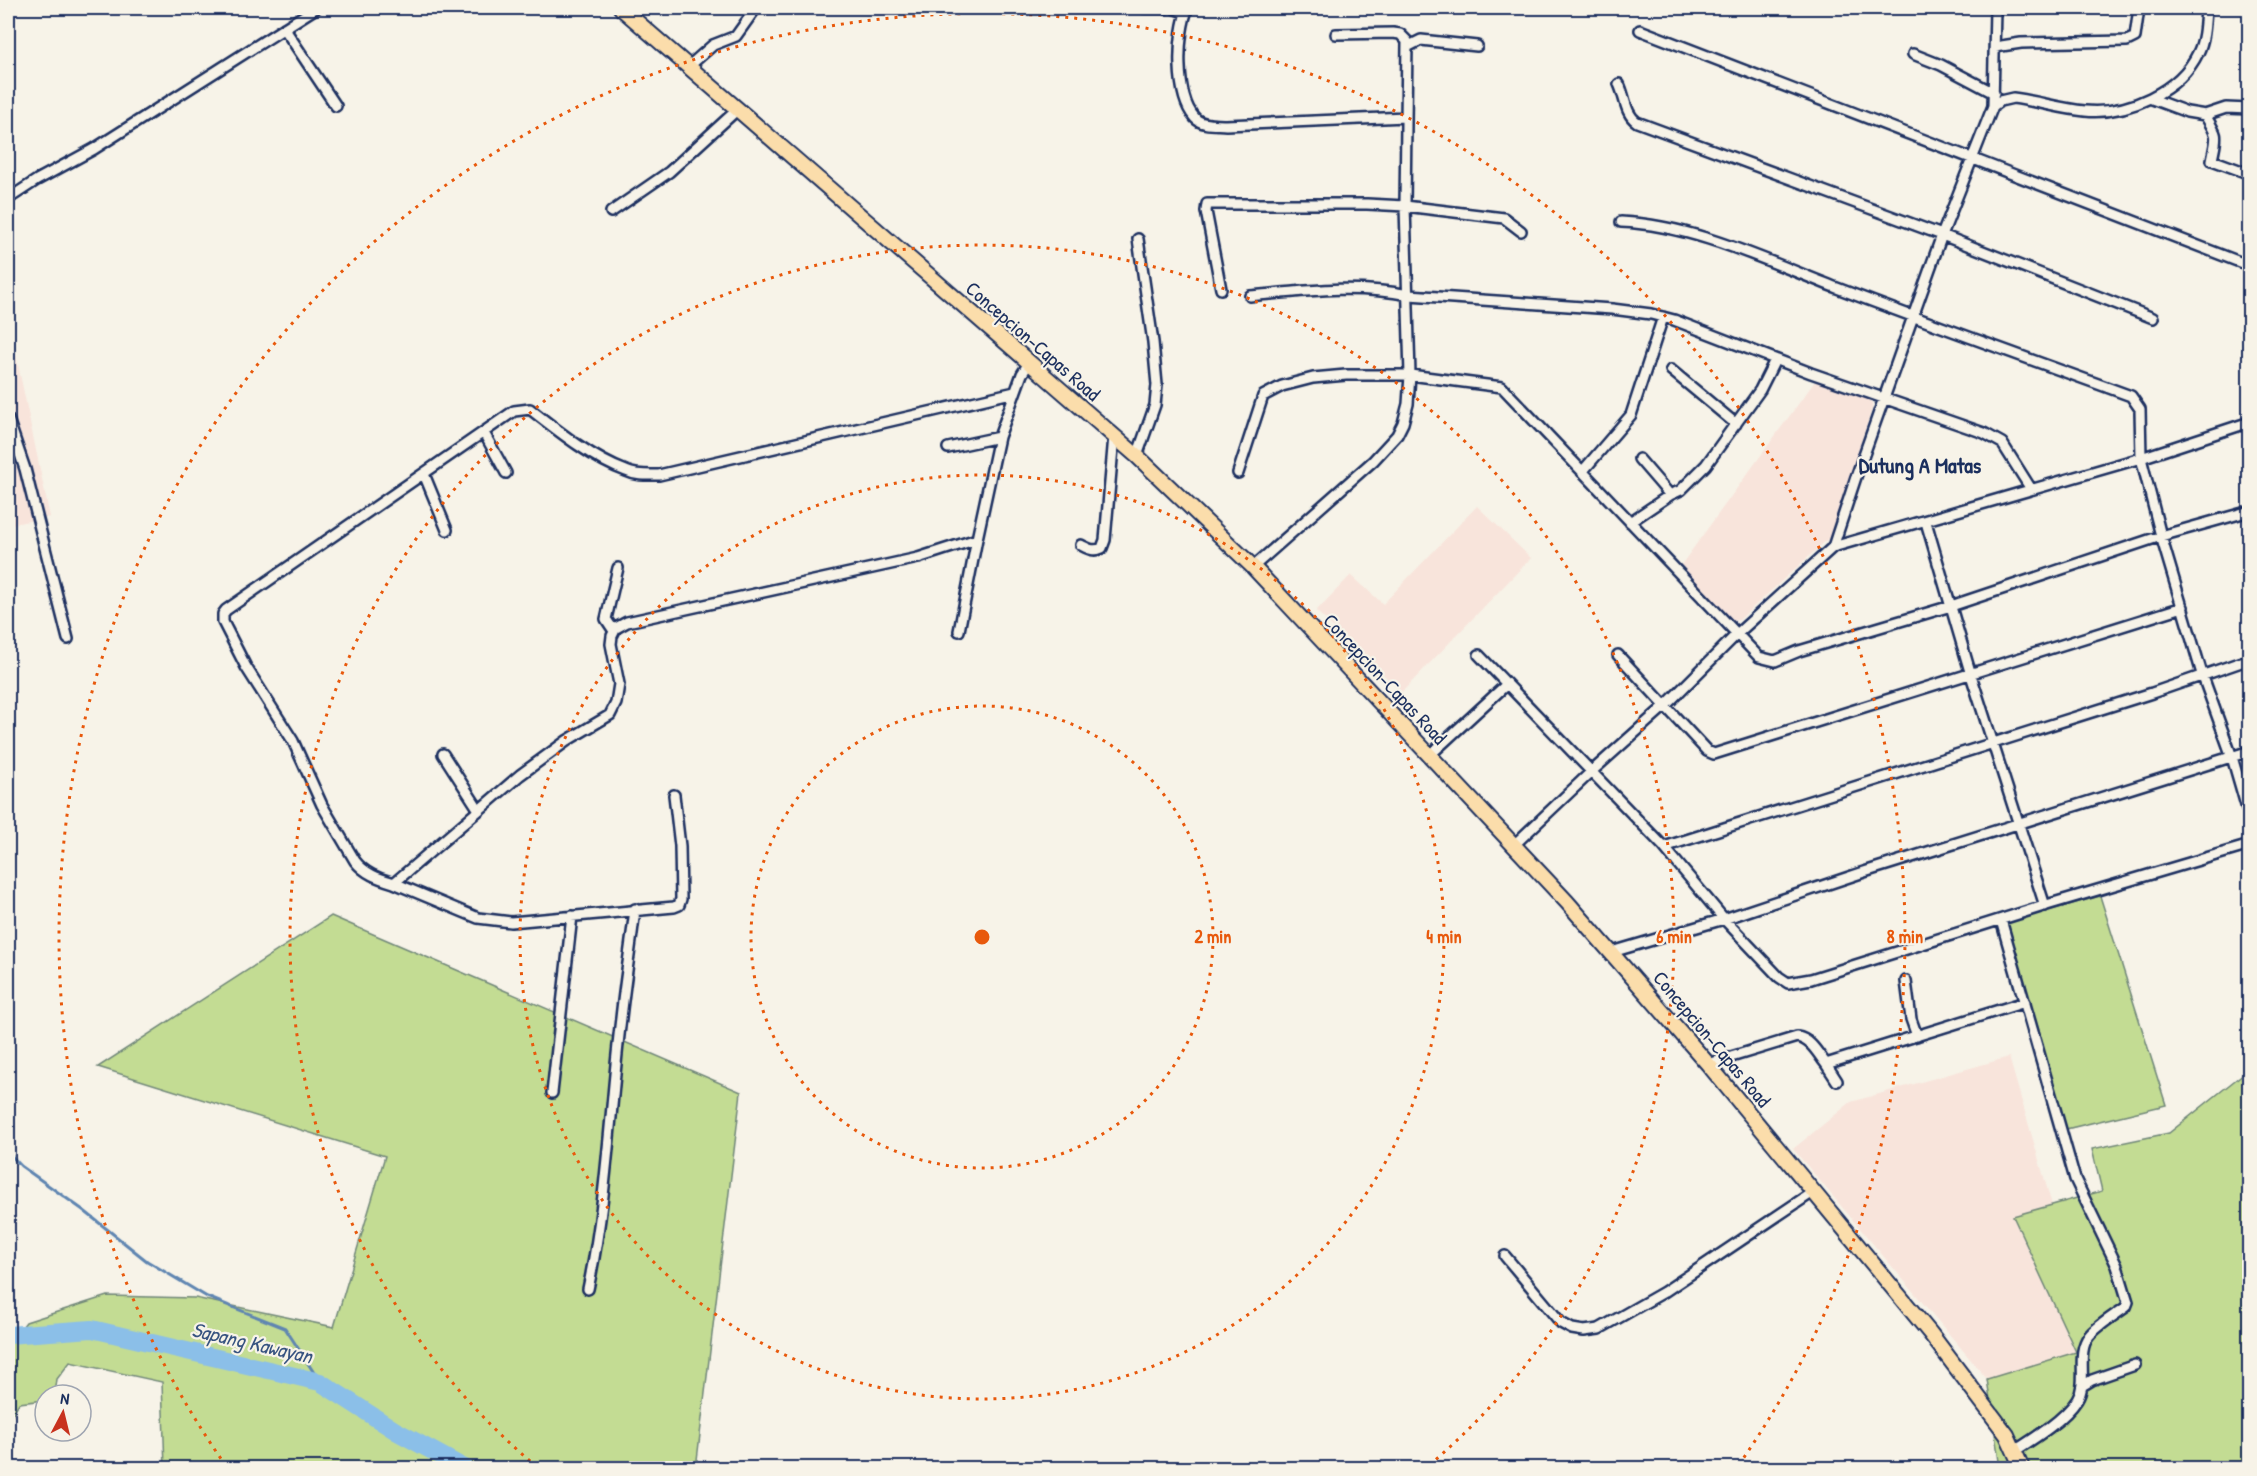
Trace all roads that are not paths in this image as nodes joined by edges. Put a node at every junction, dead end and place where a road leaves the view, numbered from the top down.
1 (316, 8) edge
2 (621, 8) edge
3 (756, 8) edge
4 (1145, 8) edge
5 (1167, 8) edge
6 (1173, 8) edge
7 (1995, 8) edge
8 (2139, 8) edge
9 (2206, 8) edge
10 (1187, 10) edge
11 (284, 28) junction
12 (1640, 30) dead end
13 (1336, 34) dead end
14 (1477, 46) dead end
15 (1407, 47) junction
16 (1995, 47) junction
17 (1913, 54) dead end
18 (688, 67) junction
19 (1619, 84) dead end
20 (1994, 93) junction
21 (2152, 99) junction
22 (336, 106) dead end
23 (1993, 106) junction
24 (738, 109) junction
25 (2250, 109) edge
26 (2205, 115) junction
27 (1406, 117) junction
28 (1972, 159) junction
29 (2250, 174) edge
30 (8, 199) edge
31 (1405, 206) junction
32 (611, 212) dead end
33 (1621, 222) dead end
34 (1521, 231) dead end
35 (1942, 235) junction
36 (1138, 239) dead end
37 (2250, 266) edge
38 (1221, 289) dead end
39 (1409, 295) junction
40 (1250, 296) dead end
41 (1663, 317) junction
42 (1913, 317) junction
43 (2153, 318) dead end
44 (1775, 360) junction
45 (1029, 363) junction
46 (1671, 370) dead end
47 (1410, 375) junction
48 (1015, 392) junction
49 (1884, 397) junction
50 (8, 419) edge
51 (2250, 423) edge
52 (1736, 424) junction
53 (484, 433) junction
54 (1114, 436) junction
55 (999, 437) junction
56 (948, 448) dead end
57 (1137, 456) junction
58 (2141, 458) junction
59 (1639, 459) dead end
60 (1582, 472) junction
61 (506, 473) dead end
62 (1238, 473) dead end
63 (424, 474) junction
64 (2031, 489) junction
65 (1670, 495) junction
66 (2250, 511) edge
67 (1630, 522) junction
68 (1926, 522) junction
69 (447, 530) dead end
70 (2161, 536) junction
71 (977, 539) junction
72 (1081, 545) dead end
73 (1833, 547) junction
74 (1253, 567) junction
75 (618, 568) dead end
76 (1951, 606) junction
77 (2183, 607) junction
78 (614, 631) junction
79 (959, 631) dead end
80 (1737, 634) junction
81 (68, 639) dead end
82 (1479, 655) dead end
83 (1618, 655) dead end
84 (2250, 659) edge
85 (2202, 674) junction
86 (1971, 675) junction
87 (1507, 684) junction
88 (1666, 705) junction
89 (1993, 742) junction
90 (2250, 751) edge
91 (443, 754) dead end
92 (1430, 755) junction
93 (2232, 757) junction
94 (1591, 772) junction
95 (674, 795) dead end
96 (479, 810) junction
97 (2250, 819) edge
98 (2019, 824) junction
99 (1514, 845) junction
100 (2250, 845) edge
101 (1664, 847) junction
102 (394, 883) junction
103 (2045, 906) junction
104 (635, 909) junction
105 (572, 916) junction
106 (1724, 919) junction
107 (2001, 920) junction
108 (1612, 952) junction
109 (1906, 981) dead end
110 (2025, 1002) junction
111 (1917, 1036) junction
112 (1708, 1064) junction
113 (1826, 1064) junction
114 (1837, 1081) dead end
115 (552, 1093) dead end
116 (1813, 1192) junction
117 (1505, 1256) dead end
118 (588, 1289) dead end
119 (2135, 1365) dead end
120 (2082, 1386) junction
121 (2016, 1450) junction
122 (2022, 1468) edge

1 - 11 street
2 - 18 main road, Concepcion-Capas Road
3 - 18 street
4 - 5 street
6 - 10 street
7 - 16 street
8 - 16 street
9 - 21 street
10 - 27 street
11 - 22 street
11 - 30 street
12 - 28 street
13 - 15 street
14 - 15 street
15 - 27 street
16 - 20 street
17 - 20 street
18 - 24 main road, Concepcion-Capas Road
19 - 35 street
20 - 23 street
21 - 23 street
21 - 26 street
23 - 28 street
24 - 32 street
24 - 45 main road, Concepcion-Capas Road
25 - 26 street
26 - 29 street
27 - 31 street
28 - 35 street
28 - 37 street
31 - 34 street
31 - 38 street
31 - 39 street
33 - 42 street
35 - 42 street
35 - 43 street
36 - 57 street
39 - 40 street
39 - 41 street
39 - 47 street
41 - 44 street
41 - 60 street
42 - 49 street
42 - 58 street
44 - 49 street
44 - 52 street
45 - 48 street
45 - 54 main road, Concepcion-Capas Road
46 - 52 street
47 - 60 street
47 - 62 street
47 - 74 street
48 - 53 street
48 - 55 street
49 - 64 street
49 - 73 street
50 - 81 street
51 - 58 street
52 - 65 street
53 - 61 street
53 - 63 street
54 - 57 main road, Concepcion-Capas Road
54 - 72 street
55 - 56 street
55 - 71 street
57 - 74 main road, Concepcion-Capas Road
58 - 64 street
58 - 70 street
59 - 65 street
60 - 67 street
63 - 69 street
63 - 102 street
64 - 68 street
65 - 67 street
66 - 70 street
67 - 80 street
68 - 73 street
68 - 76 street
70 - 76 street
70 - 77 street
71 - 78 street
71 - 79 street
73 - 80 street
74 - 92 main road, Concepcion-Capas Road
75 - 78 street
76 - 80 street
76 - 86 street
77 - 85 street
77 - 86 street
78 - 96 street
80 - 88 street
82 - 87 street
83 - 88 street
84 - 85 street
85 - 89 street
85 - 93 street
86 - 88 street
86 - 89 street
87 - 92 street
87 - 94 street
88 - 94 street
89 - 98 street
89 - 101 street
90 - 93 street
91 - 96 street
92 - 99 main road, Concepcion-Capas Road
93 - 97 street
93 - 98 street
94 - 99 street
94 - 101 street
95 - 104 street
96 - 102 street
98 - 103 street
98 - 106 street
99 - 108 main road, Concepcion-Capas Road
100 - 103 street
101 - 106 street
102 - 105 street
103 - 107 street
104 - 105 street
104 - 118 street
105 - 115 street
106 - 107 street
106 - 108 street
107 - 110 street
108 - 112 main road, Concepcion-Capas Road
109 - 111 street
110 - 111 street
110 - 120 street
111 - 113 street
112 - 113 street
112 - 116 main road, Concepcion-Capas Road
113 - 114 street
116 - 117 street
116 - 121 main road, Concepcion-Capas Road
119 - 120 street
120 - 121 street
121 - 122 main road, Concepcion-Capas Road

